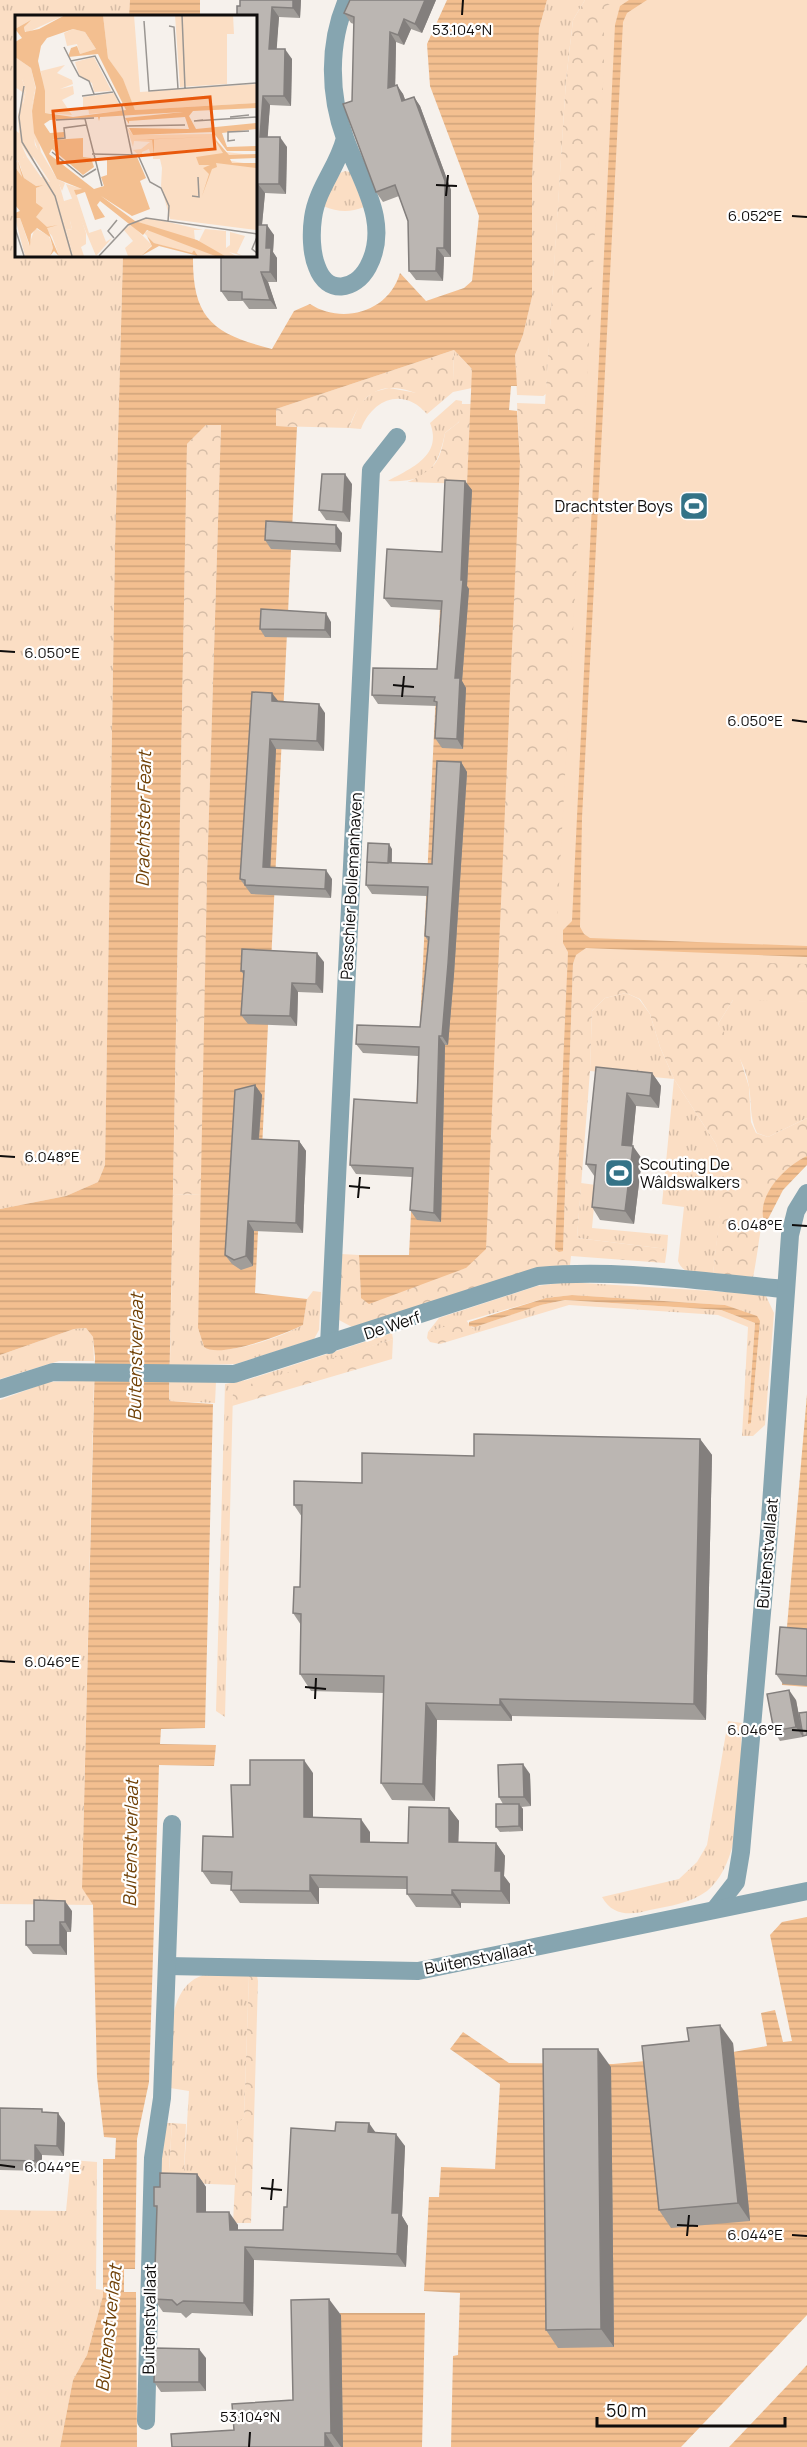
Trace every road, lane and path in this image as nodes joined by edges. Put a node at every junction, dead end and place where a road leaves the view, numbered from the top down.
1 (347, 0) edge
2 (345, 138) junction
3 (397, 436) dead end
4 (807, 1193) edge
5 (785, 1289) junction
6 (329, 1345) junction
7 (0, 1389) edge
8 (172, 1824) dead end
9 (807, 1890) edge
10 (715, 1909) junction
11 (167, 1966) junction
12 (147, 2421) dead end

1 - 2 street
2 - 2 street
3 - 6 street, Passchier Bollemanhaven
4 - 5 street, Buitenstvallaat
5 - 6 street, De Werf
5 - 10 street, Buitenstvallaat
6 - 7 street, De Werf
8 - 11 street, Buitenstvallaat
9 - 10 street, Buitenstvallaat
10 - 11 street, Buitenstvallaat
11 - 12 street, Buitenstvallaat

